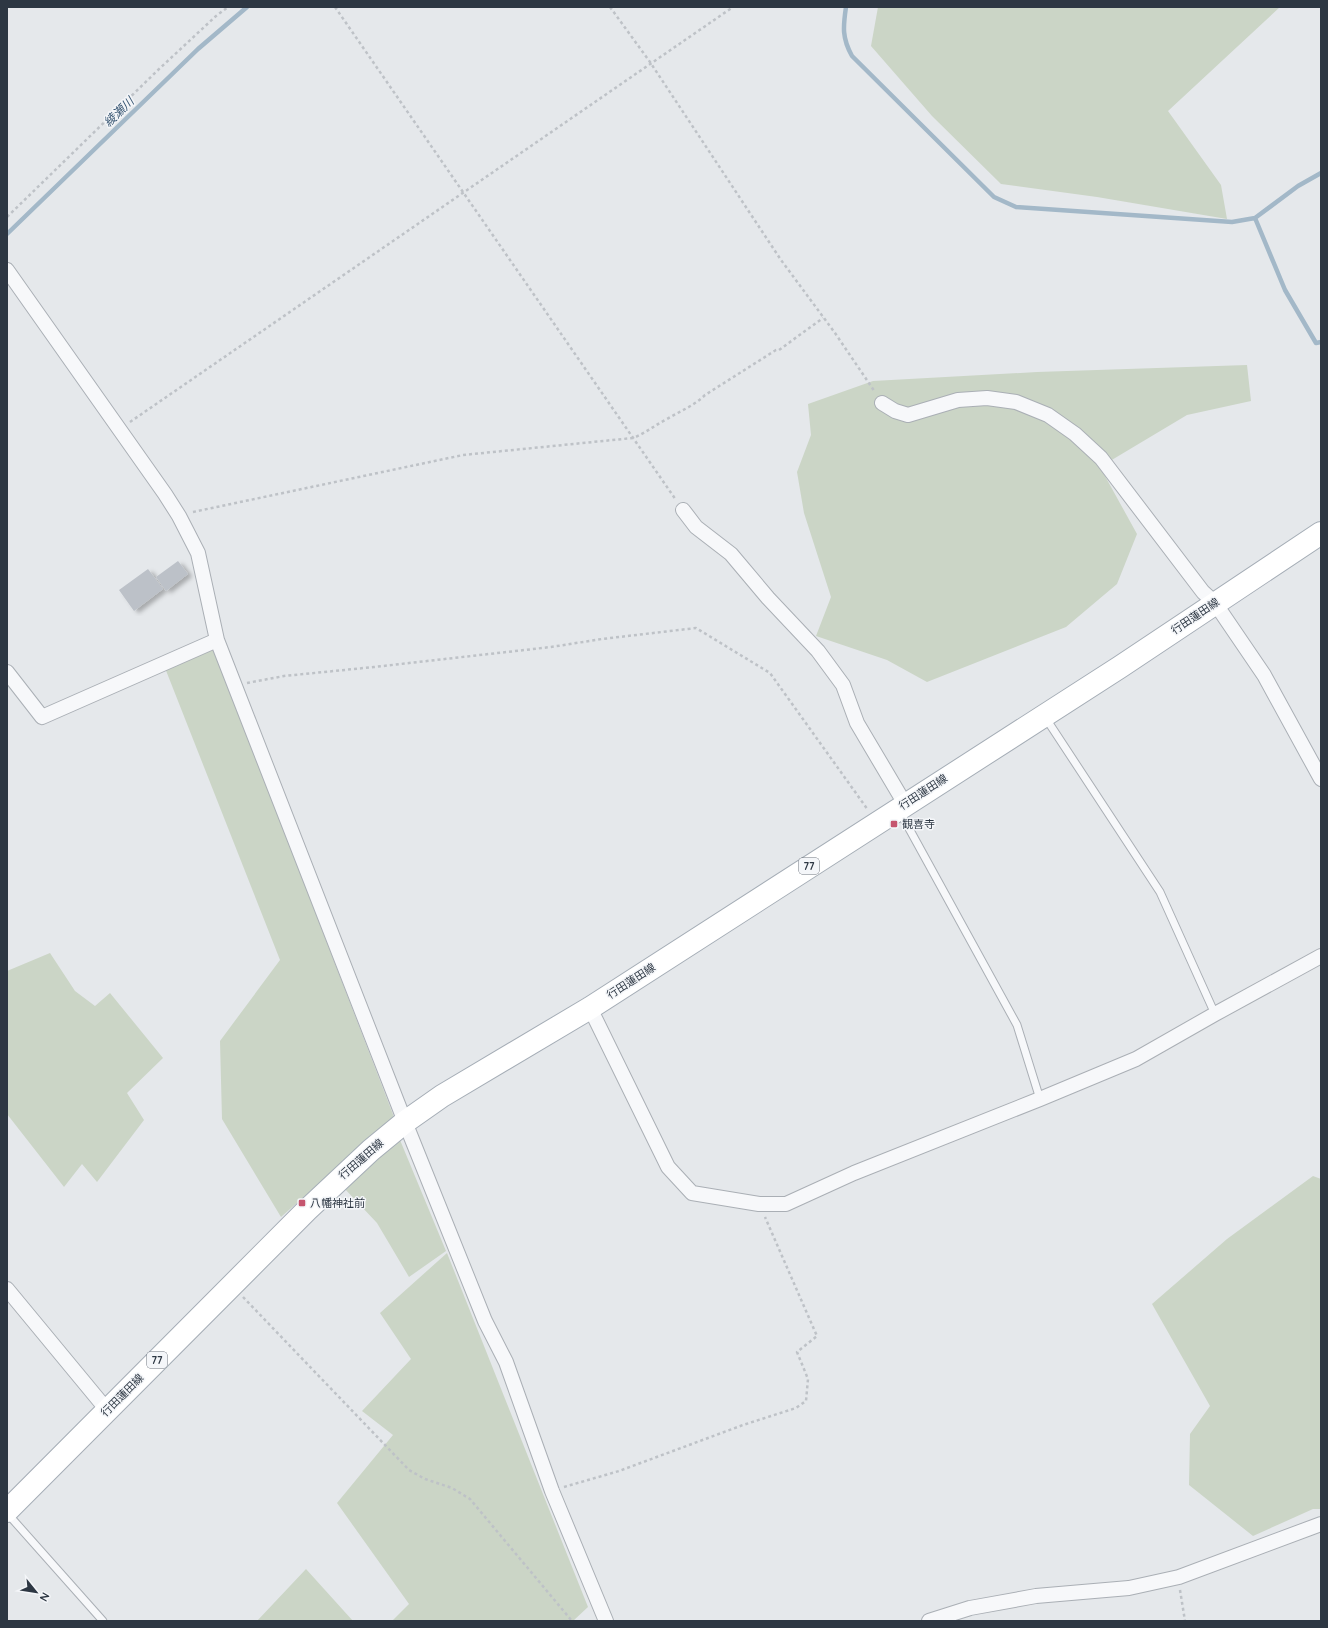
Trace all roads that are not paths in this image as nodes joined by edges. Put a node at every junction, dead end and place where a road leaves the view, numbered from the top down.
1 (7, 270) edge
2 (882, 402) road end
3 (683, 510) road end
4 (1321, 533) edge
5 (1215, 603) junction
6 (217, 640) junction
7 (7, 672) edge
8 (1044, 715) junction
9 (1321, 779) edge
10 (901, 806) junction
11 (1321, 956) edge
12 (590, 1008) junction
13 (1215, 1014) junction
14 (1040, 1100) junction
15 (405, 1122) junction
16 (7, 1289) edge
17 (107, 1410) junction
18 (7, 1512) edge
19 (1321, 1524) edge
20 (103, 1621) edge
21 (606, 1621) edge
22 (929, 1621) edge

1 - 6 street
2 - 5 street
3 - 10 street
4 - 5 main road, 行田蓮田線 / 77
5 - 8 main road, 行田蓮田線 / 77
5 - 9 street
6 - 7 street
6 - 15 street
8 - 10 main road, 行田蓮田線 / 77
8 - 13 lane
10 - 12 main road, 行田蓮田線 / 77
10 - 14 lane
11 - 13 street
12 - 14 street
12 - 15 main road, 行田蓮田線 / 77
13 - 14 street
15 - 17 main road, 行田蓮田線 / 77
15 - 21 street
16 - 17 street
17 - 18 main road, 行田蓮田線 / 77
18 - 20 lane
19 - 22 street

